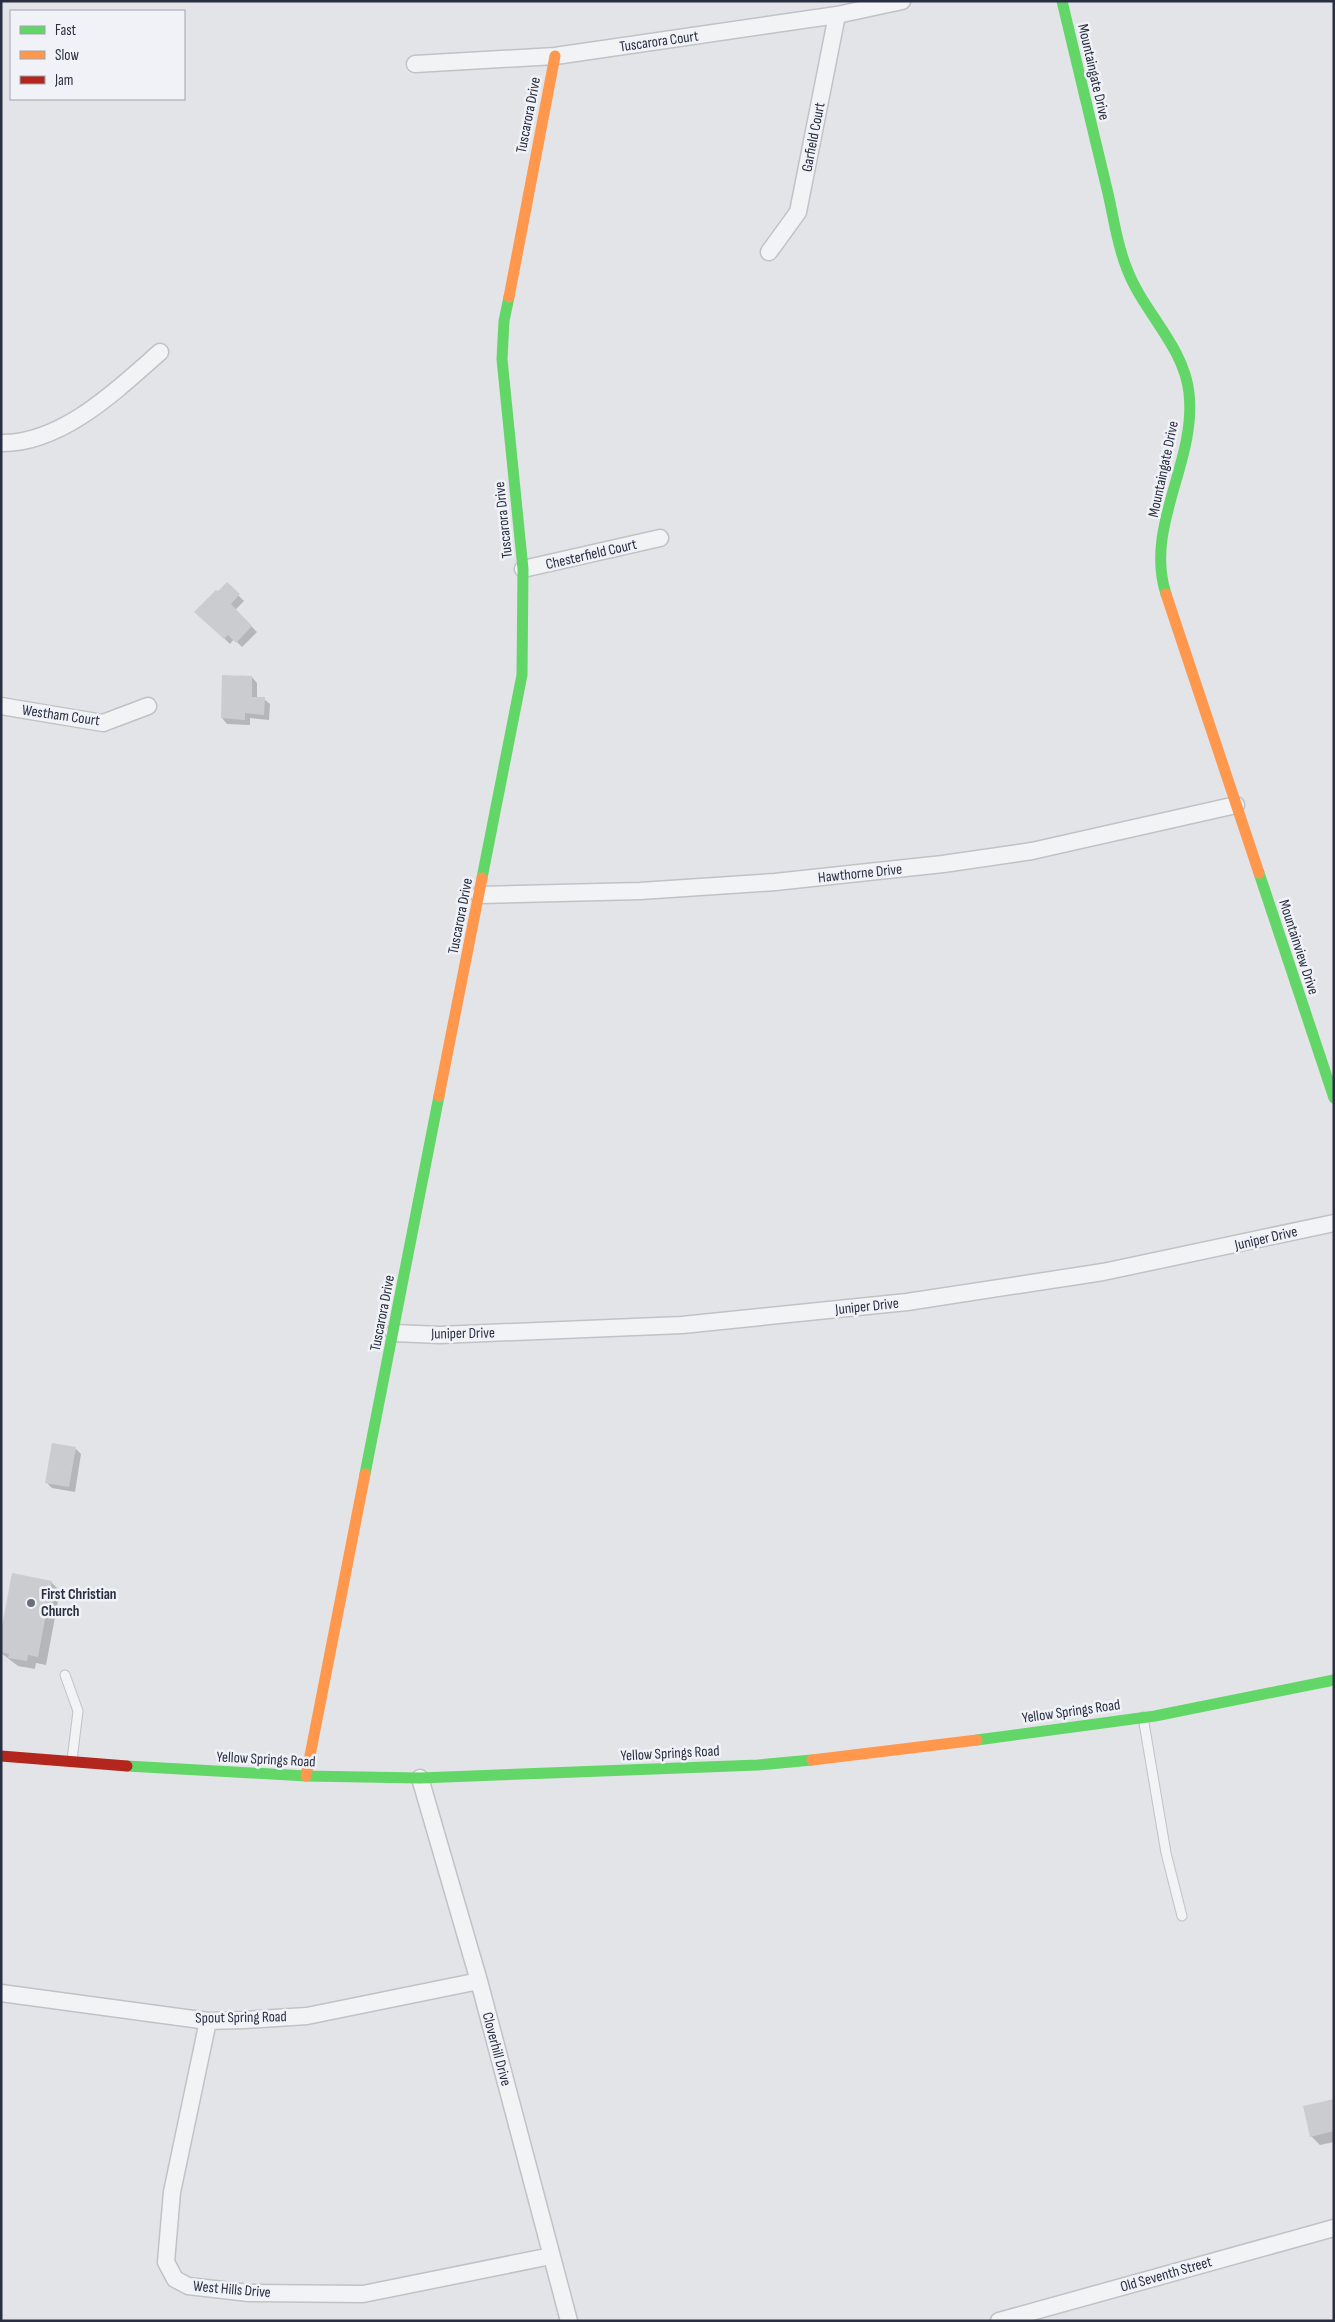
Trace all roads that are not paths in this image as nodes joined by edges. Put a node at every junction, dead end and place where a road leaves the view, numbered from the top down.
1 (902, 1) edge
2 (1062, 1) edge
3 (837, 14) junction
4 (555, 56) junction
5 (415, 64) dead end
6 (769, 252) dead end
7 (160, 352) dead end
8 (1, 443) edge
9 (660, 538) dead end
10 (523, 570) junction
11 (1, 706) edge
12 (148, 706) dead end
13 (1236, 805) junction
14 (479, 895) junction
15 (1334, 1098) edge
16 (1334, 1223) edge
17 (394, 1333) junction
18 (65, 1674) dead end
19 (1334, 1680) edge
20 (1143, 1716) junction
21 (1, 1756) edge
22 (71, 1762) junction
23 (306, 1776) junction
24 (420, 1778) junction
25 (1182, 1916) dead end
26 (479, 1981) junction
27 (1, 1993) edge
28 (208, 2020) junction
29 (1334, 2228) edge
30 (551, 2256) junction
31 (569, 2321) edge
32 (999, 2321) edge

1 - 3 street, Tuscarora Court
2 - 13 street, Mountaingate Drive
3 - 4 street, Tuscarora Court
3 - 6 street, Garfield Court
4 - 5 street, Tuscarora Court
4 - 10 street, Tuscarora Drive
7 - 8 street
9 - 10 street, Chesterfield Court
10 - 14 street, Tuscarora Drive
11 - 12 street, Westham Court
13 - 14 street, Hawthorne Drive
13 - 15 street, Mountainview Drive
14 - 17 street, Tuscarora Drive
16 - 17 street, Juniper Drive
17 - 23 street, Tuscarora Drive
18 - 22 lane
19 - 20 street, Yellow Springs Road
20 - 24 street, Yellow Springs Road
20 - 25 lane
21 - 22 street, Yellow Springs Road
22 - 23 street, Yellow Springs Road
23 - 24 street, Yellow Springs Road
24 - 26 street, Cloverhill Drive
26 - 28 street, Spout Spring Road
26 - 30 street, Cloverhill Drive
27 - 28 street, Spout Spring Road
28 - 30 street, West Hills Drive
29 - 32 street, Old Seventh Street
30 - 31 street, Cloverhill Drive

